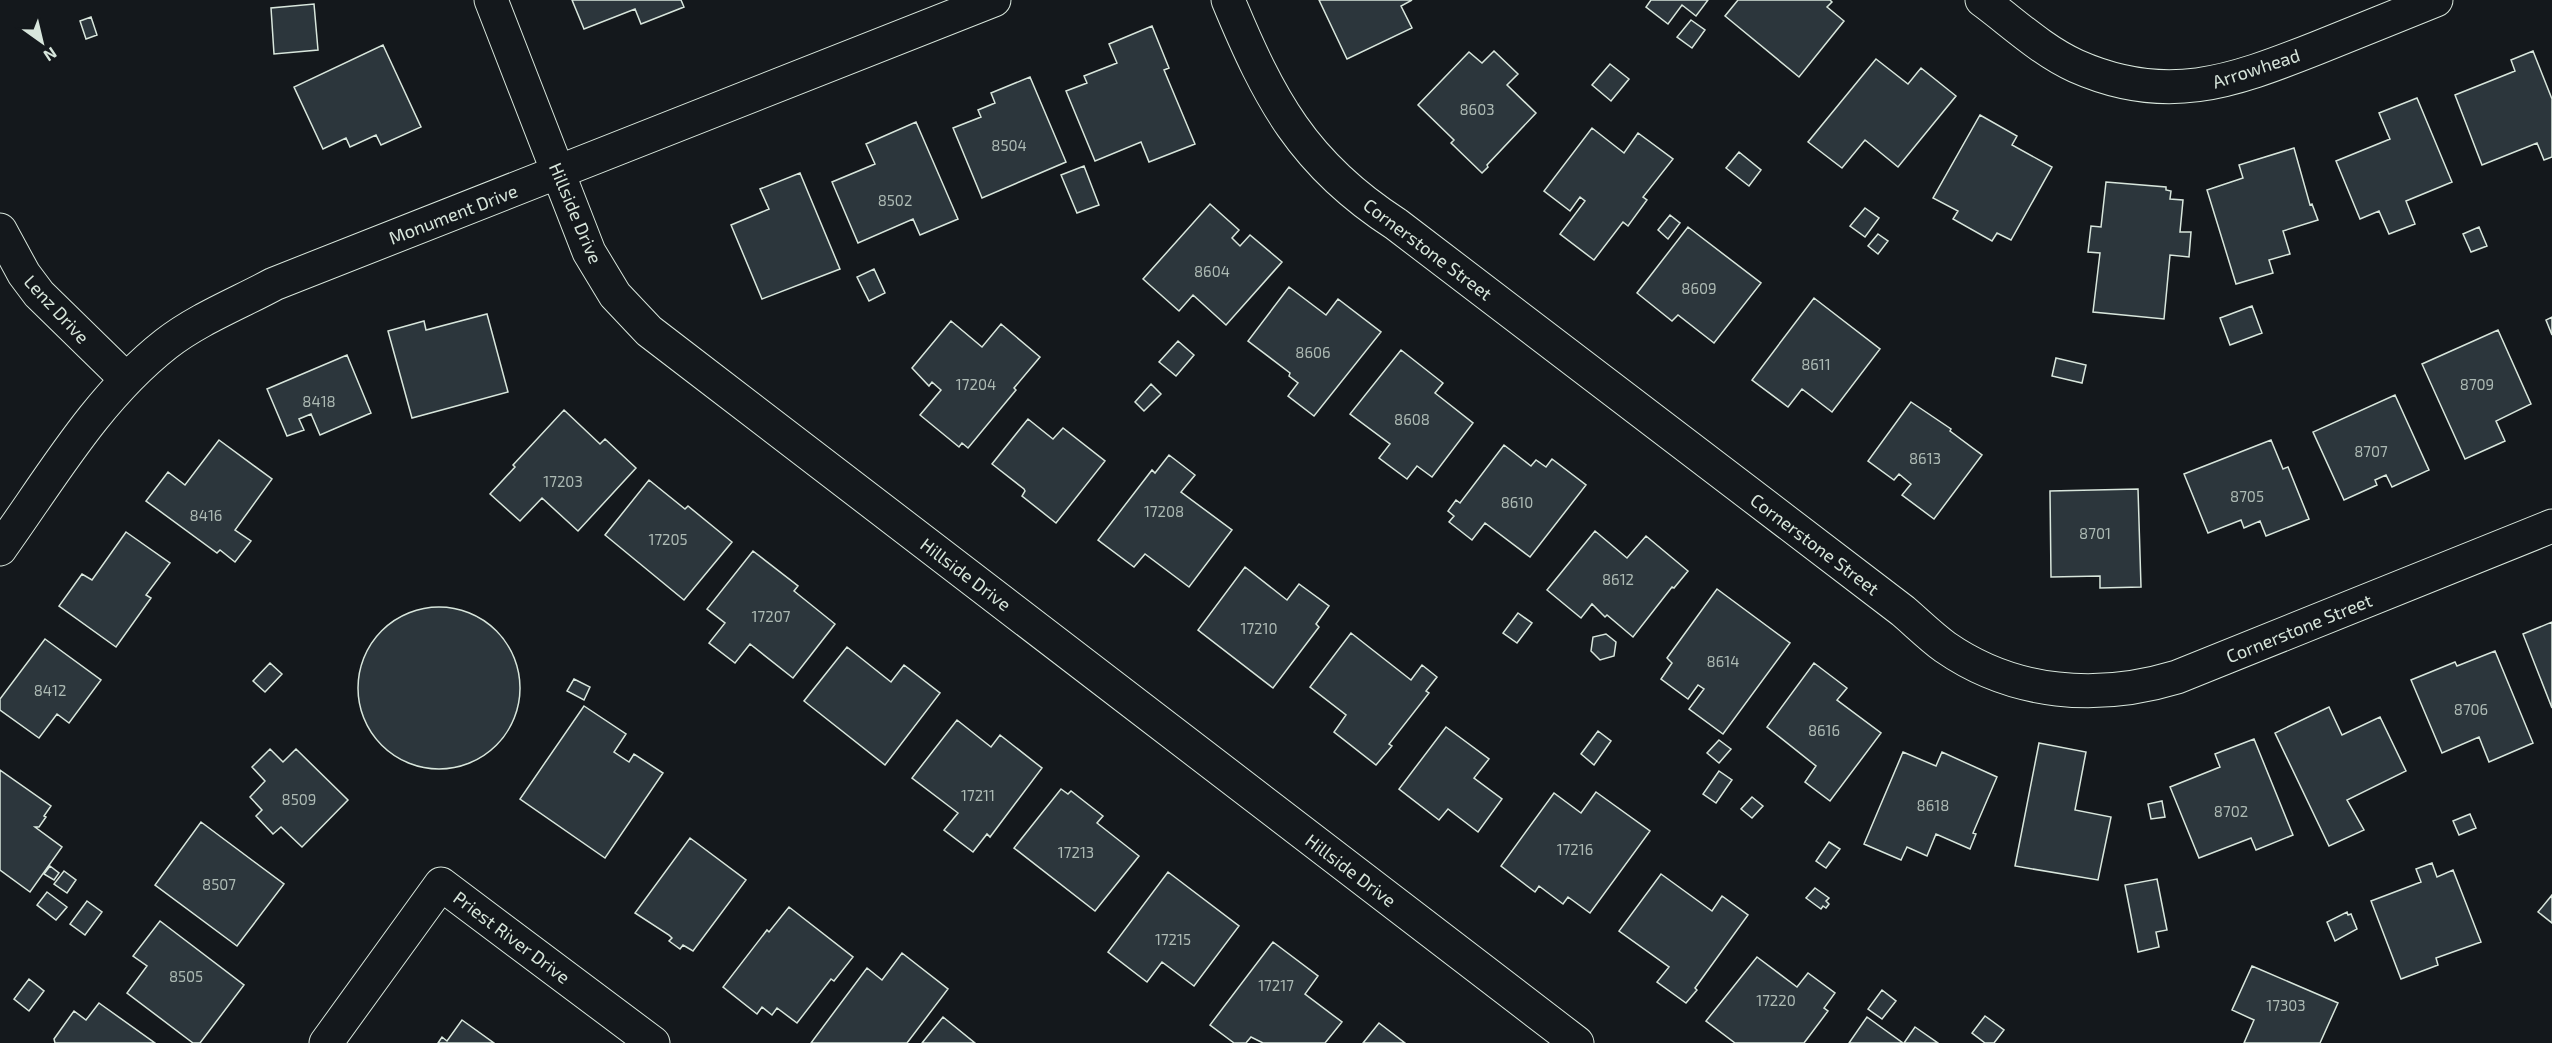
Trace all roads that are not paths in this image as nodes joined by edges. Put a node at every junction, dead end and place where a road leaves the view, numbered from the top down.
1 (491, 0) edge
2 (994, 0) edge
3 (1228, 0) edge
4 (1983, 0) edge
5 (2436, 0) edge
6 (559, 172) junction
7 (0, 230) edge
8 (126, 379) junction
9 (2552, 526) edge
10 (0, 549) edge
11 (326, 1043) edge
12 (653, 1043) edge
13 (1576, 1043) edge

1 - 6 street, Hillside Drive
2 - 6 street, Monument Drive
3 - 9 street, Cornerstone Street
4 - 5 street, Arrowhead
6 - 8 street, Monument Drive
6 - 13 street, Hillside Drive
7 - 8 street, Lenz Drive
8 - 10 street, Monument Drive
11 - 12 street, Priest River Drive

